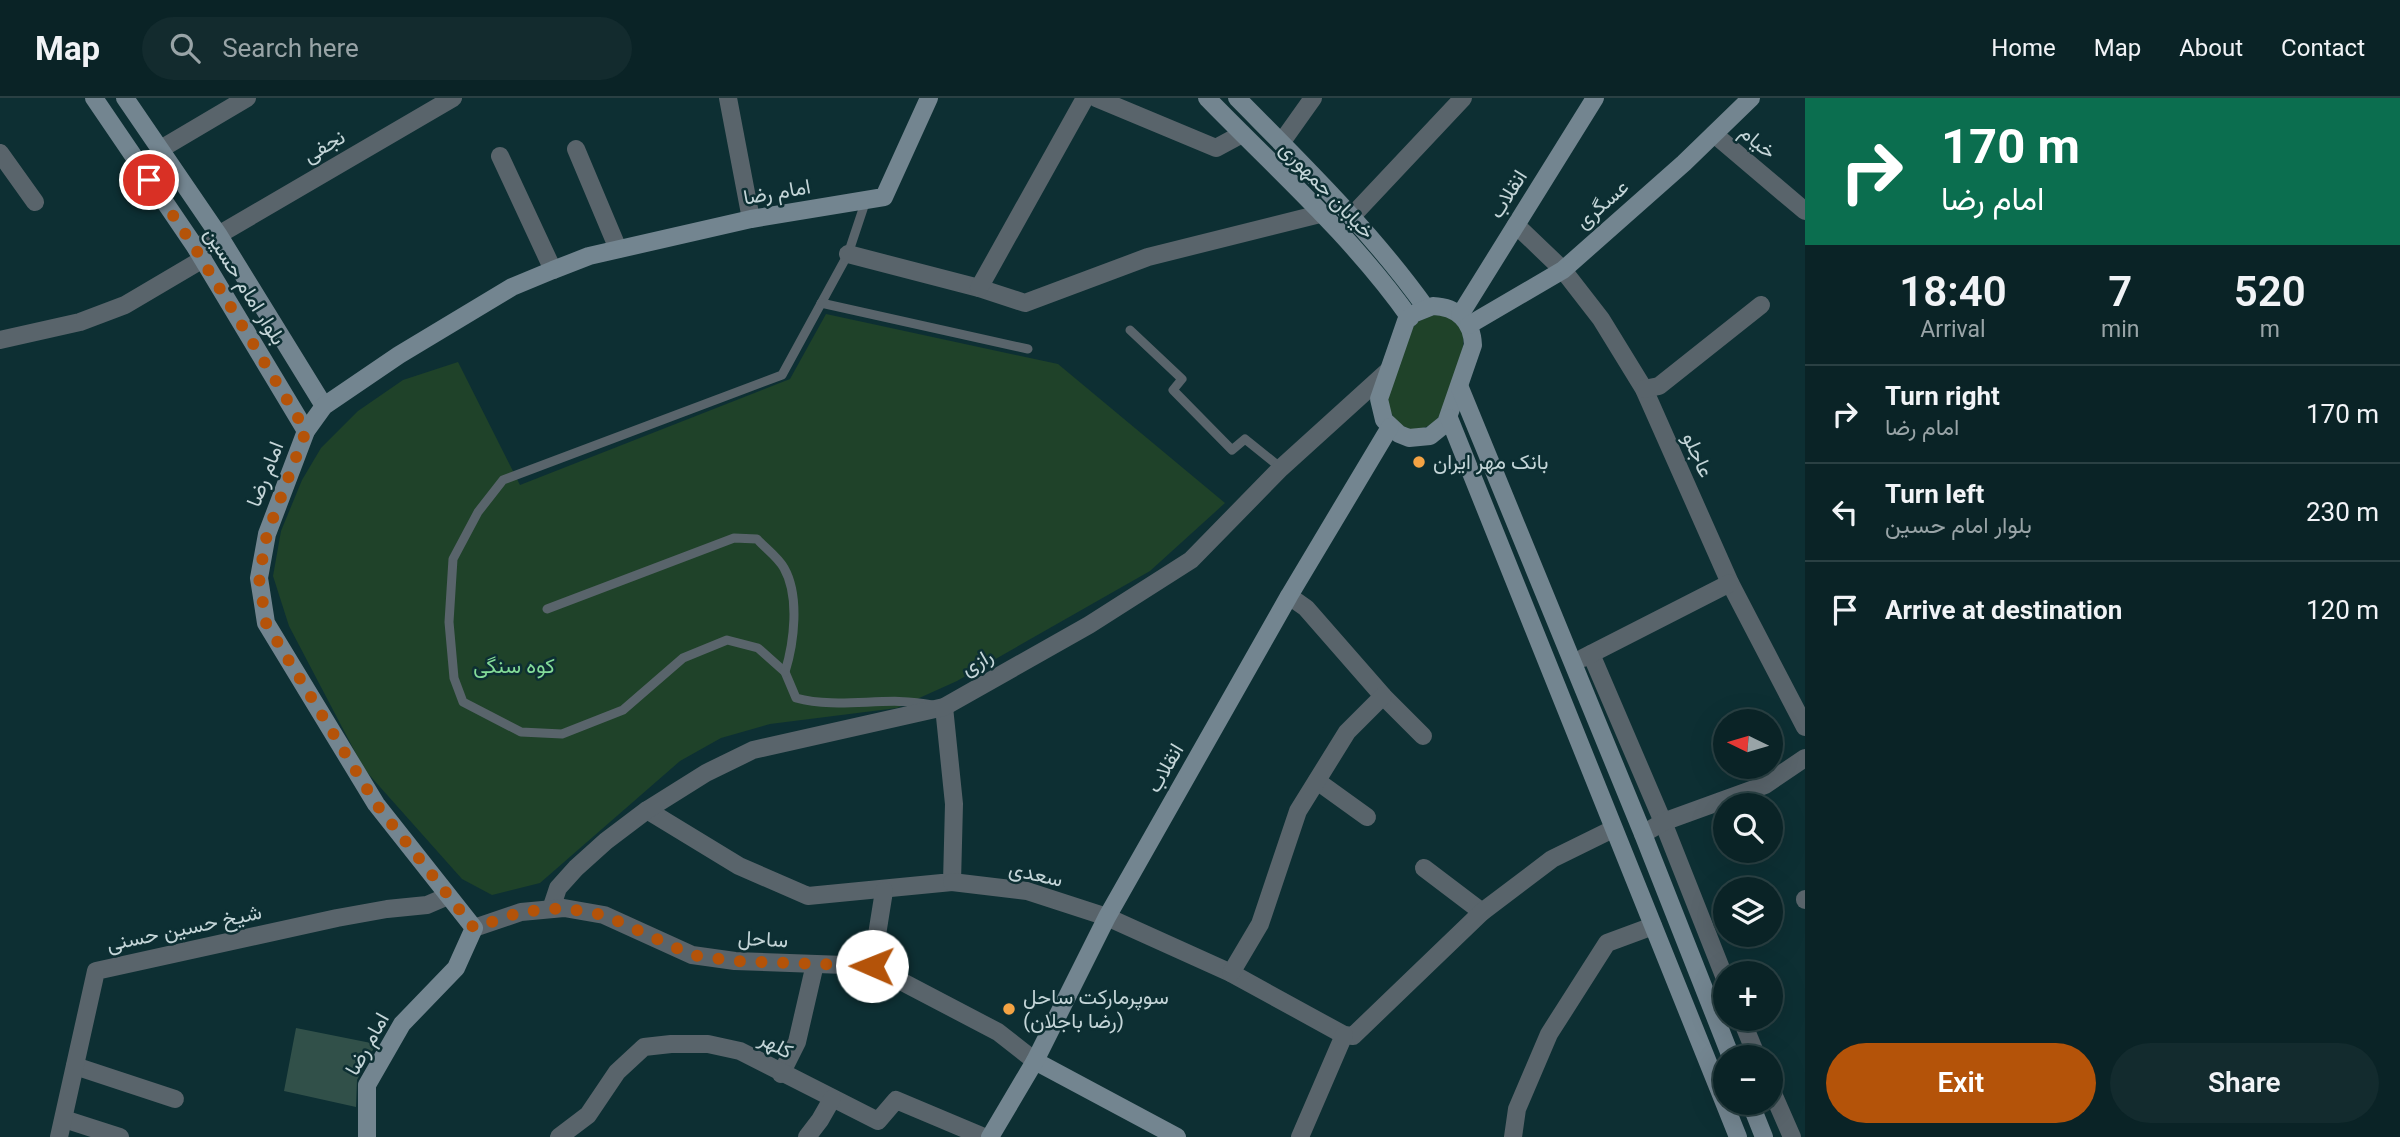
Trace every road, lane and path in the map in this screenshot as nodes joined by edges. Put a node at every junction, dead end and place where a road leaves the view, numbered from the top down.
1 (94, 98) edge
2 (125, 98) edge
3 (247, 98) edge
4 (453, 98) edge
5 (728, 98) edge
6 (929, 98) edge
7 (1085, 98) edge
8 (1096, 98) edge
9 (1207, 98) edge
10 (1237, 98) edge
11 (1313, 98) edge
12 (1464, 98) edge
13 (1595, 98) edge
14 (1751, 98) edge
15 (1242, 134) junction
16 (1714, 134) junction
17 (1280, 143) junction
18 (576, 149) dead end
19 (159, 150) junction
20 (0, 153) edge
21 (500, 156) dead end
22 (866, 200) junction
23 (35, 202) dead end
24 (1805, 211) edge
25 (1320, 214) junction
26 (1352, 216) junction
27 (751, 219) junction
28 (1516, 225) junction
29 (218, 234) junction
30 (618, 249) junction
31 (199, 254) junction
32 (848, 254) junction
33 (553, 270) junction
34 (1563, 270) junction
35 (979, 288) junction
36 (821, 303) junction
37 (1761, 305) dead end
38 (1426, 308) junction
39 (1410, 318) junction
40 (1464, 320) junction
41 (1130, 330) dead end
42 (0, 340) edge
43 (1028, 349) dead end
44 (1388, 371) junction
45 (1460, 388) junction
46 (1644, 389) junction
47 (324, 406) junction
48 (1449, 418) junction
49 (1390, 428) junction
50 (306, 431) junction
51 (1280, 468) junction
52 (1730, 583) junction
53 (1290, 596) junction
54 (547, 609) dead end
55 (1591, 654) junction
56 (1572, 664) junction
57 (785, 672) junction
58 (1383, 696) junction
59 (944, 707) junction
60 (1805, 727) edge
61 (1423, 736) dead end
62 (1805, 758) edge
63 (1317, 780) junction
64 (647, 810) junction
65 (1367, 817) dead end
66 (1663, 822) junction
67 (1643, 834) junction
68 (1616, 836) junction
69 (1423, 868) dead end
70 (952, 883) junction
71 (884, 891) junction
72 (449, 896) junction
73 (551, 909) junction
74 (1482, 912) junction
75 (1107, 917) junction
76 (1653, 926) junction
77 (474, 928) junction
78 (1718, 961) edge
79 (815, 964) junction
80 (872, 966) junction
81 (1231, 973) junction
82 (1344, 1035) junction
83 (1726, 1045) edge
84 (1035, 1060) junction
85 (75, 1066) junction
86 (781, 1074) junction
87 (175, 1099) dead end
88 (832, 1099) junction
89 (1755, 1115) edge
90 (1782, 1115) edge
91 (64, 1119) junction
92 (59, 1137) edge
93 (120, 1137) edge
94 (367, 1137) edge
95 (559, 1137) edge
96 (807, 1137) edge
97 (984, 1137) edge
98 (990, 1137) edge
99 (1177, 1137) edge
100 (1300, 1137) edge
101 (1513, 1137) edge
102 (1738, 1137) edge
103 (1764, 1137) edge
104 (1792, 1137) edge

1 - 31 main road, بلوار امام حسین
2 - 19 main road, بلوار امام حسین
3 - 19 street
4 - 29 street, نجفی
5 - 27 street
6 - 22 main road, امام رضا
7 - 35 street
8 - 15 street
9 - 15 main road, خیابان جمهوری
10 - 17 main road, خیابان جمهوری
11 - 17 street
12 - 26 street
13 - 28 main road, انقلاب
14 - 16 main road, عسگری
15 - 25 main road, خیابان جمهوری
16 - 24 street, خیام
16 - 34 main road, عسگری
17 - 26 main road, خیابان جمهوری
18 - 30 street
19 - 29 main road, بلوار امام حسین
20 - 23 street
21 - 33 street
22 - 27 main road, امام رضا
22 - 32 lane
25 - 35 street
25 - 39 main road, خیابان جمهوری
26 - 38 main road, خیابان جمهوری
27 - 30 main road, امام رضا
28 - 34 street, عاجلو
28 - 40 main road, انقلاب
29 - 31 street, نجفی
29 - 47 main road, بلوار امام حسین
30 - 33 main road, امام رضا
31 - 42 street, نجفی
31 - 50 main road, بلوار امام حسین
32 - 35 street
32 - 36 lane
33 - 47 main road, امام رضا
34 - 40 main road, عسگری
34 - 46 street, عاجلو
36 - 43 lane
36 - 57 lane
37 - 46 street
38 - 39 main road
38 - 40 main road
39 - 44 main road
40 - 45 main road
41 - 51 lane
44 - 49 main road
44 - 51 street, رازی
45 - 48 main road
45 - 56 main road
46 - 52 street, عاجلو
47 - 50 main road, امام رضا
48 - 49 main road
48 - 68 main road
49 - 53 main road, انقلاب
50 - 72 main road, امام رضا
51 - 59 street, رازی
52 - 55 street
52 - 60 street, عاجلو
53 - 58 street
53 - 75 main road, انقلاب
54 - 57 lane
55 - 56 street
55 - 66 street
56 - 67 main road
57 - 59 lane
58 - 61 street
58 - 63 street
59 - 64 street, رازی
59 - 70 street
62 - 66 street
63 - 65 street
63 - 81 street
64 - 71 street, سعدی
64 - 73 street, رازی
66 - 67 street
66 - 78 street
67 - 68 main road
67 - 83 main road
68 - 74 street
68 - 76 main road
69 - 74 street
70 - 71 street, سعدی
70 - 75 street, سعدی
71 - 80 street
72 - 77 main road, امام رضا
72 - 85 street, شیخ حسین حسنی
73 - 77 street, ساحل
73 - 79 street, ساحل
74 - 82 street
75 - 81 street, سعدی
75 - 84 main road, انقلاب
76 - 101 street
76 - 102 main road
77 - 94 main road, امام رضا
79 - 80 street, ساحل
79 - 86 street
80 - 84 street, ساحل
81 - 82 street, سعدی
82 - 100 street
84 - 98 main road, انقلاب
84 - 99 main road
85 - 87 street
85 - 91 street, شیخ حسین حسنی
86 - 88 street, کلهر
86 - 95 street, کلهر
88 - 96 street
88 - 97 street, کلهر
89 - 103 main road
90 - 104 street
91 - 92 street, شیخ حسین حسنی
91 - 93 street

